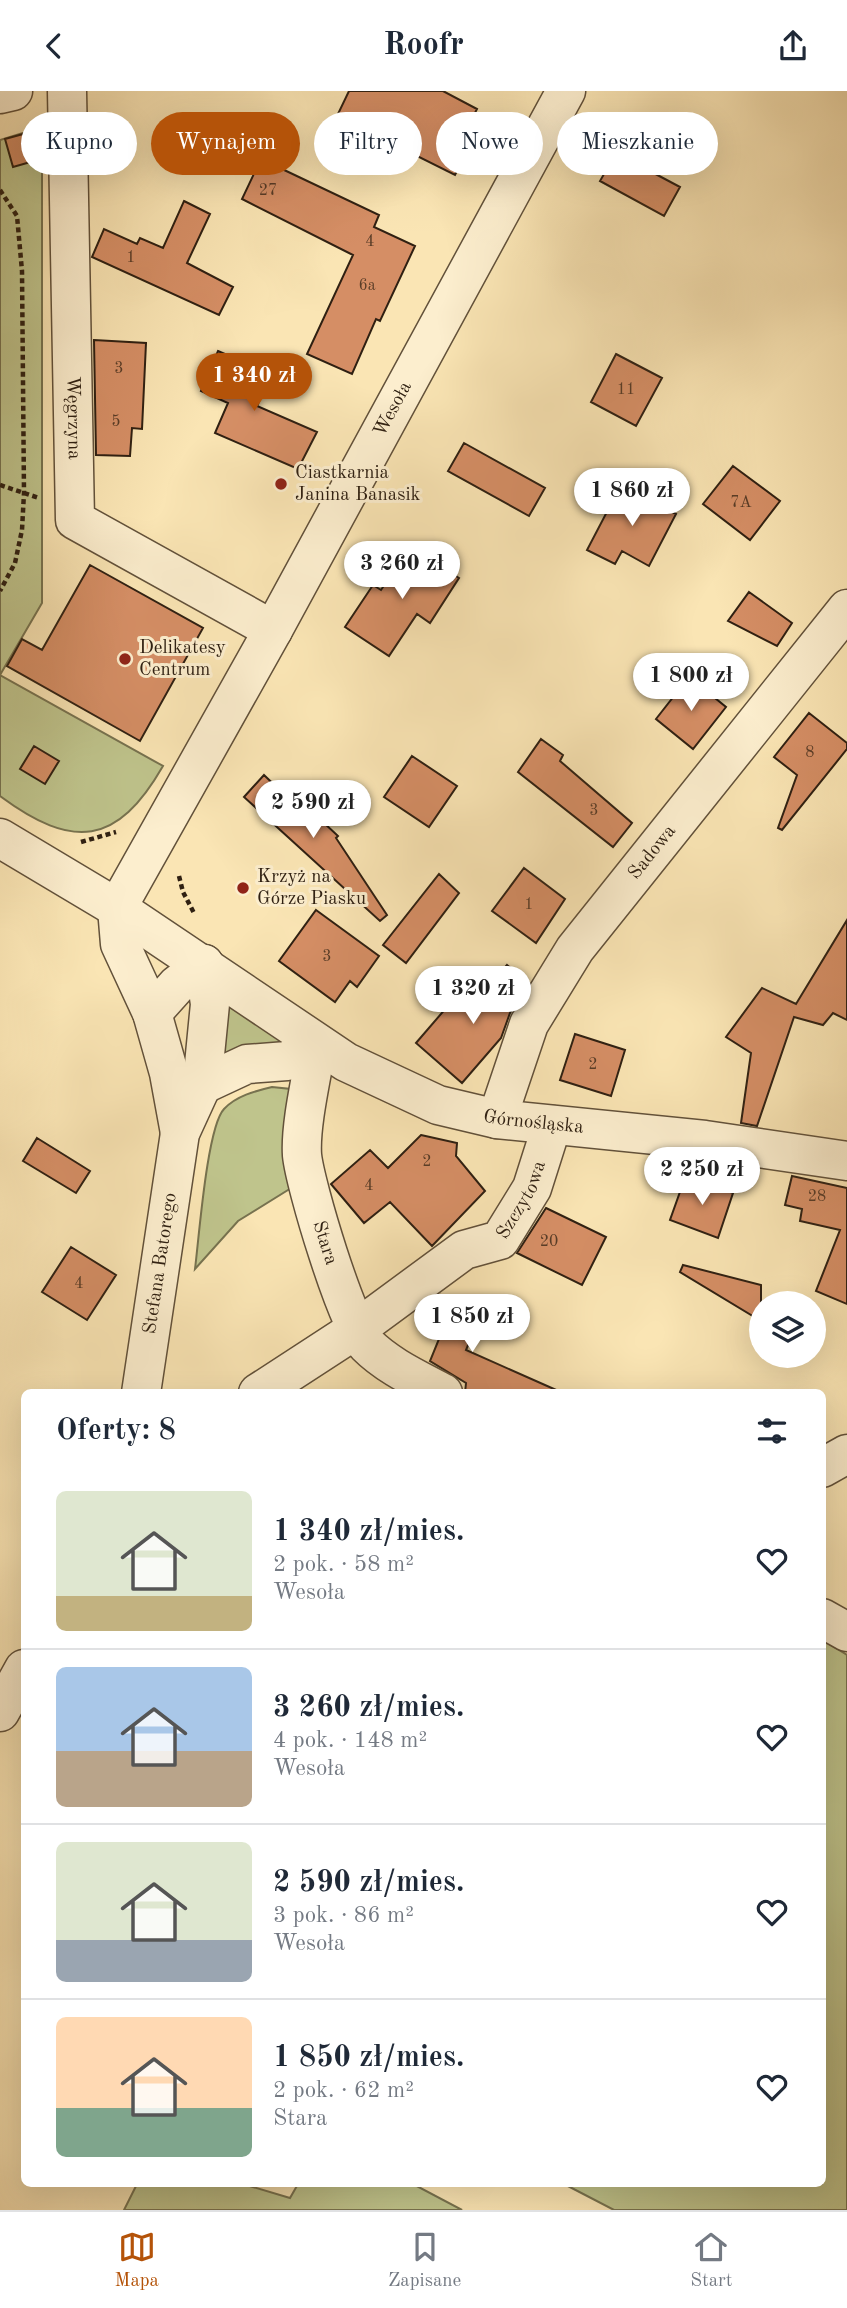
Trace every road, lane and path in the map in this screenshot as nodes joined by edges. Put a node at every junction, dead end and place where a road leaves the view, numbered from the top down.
1 (13, 91) edge
2 (67, 91) edge
3 (566, 91) edge
4 (0, 94) edge
5 (0, 190) edge
6 (0, 591) edge
7 (847, 609) edge
8 (273, 630) junction
9 (120, 829) dead end
10 (0, 838) edge
11 (69, 840) dead end
12 (177, 867) dead end
13 (117, 908) junction
14 (195, 915) dead end
15 (204, 964) junction
16 (152, 1013) junction
17 (317, 1044) junction
18 (202, 1085) junction
19 (497, 1119) junction
20 (552, 1125) junction
21 (180, 1133) junction
22 (847, 1161) edge
23 (358, 1328) junction
24 (142, 1389) edge
25 (264, 1389) edge
26 (436, 1389) edge
27 (847, 1454) edge
28 (826, 1466) edge
29 (826, 1620) edge
30 (847, 1632) edge
31 (21, 1674) edge
32 (0, 1712) edge

1 - 4 street
2 - 8 street, Węgrzyna
3 - 8 street, Wesoła
5 - 6 path
7 - 19 street, Sadowa
8 - 13 street, Wesoła
9 - 11 path
10 - 13 street, Górnośląska
12 - 14 path
13 - 15 street, Górnośląska
13 - 16 street, Stefana Batorego
15 - 16 street
15 - 17 street, Górnośląska
15 - 18 street, Stefana Batorego
16 - 21 street, Stefana Batorego
17 - 18 street
17 - 19 street, Górnośląska
17 - 23 street, Stara
18 - 21 street, Stefana Batorego
19 - 20 street, Górnośląska
20 - 22 street, Górnośląska
20 - 23 street, Szczytowa
21 - 24 street, Stefana Batorego
23 - 25 street, Szczytowa
23 - 26 street, Stara
27 - 28 street
29 - 30 street
31 - 32 street

